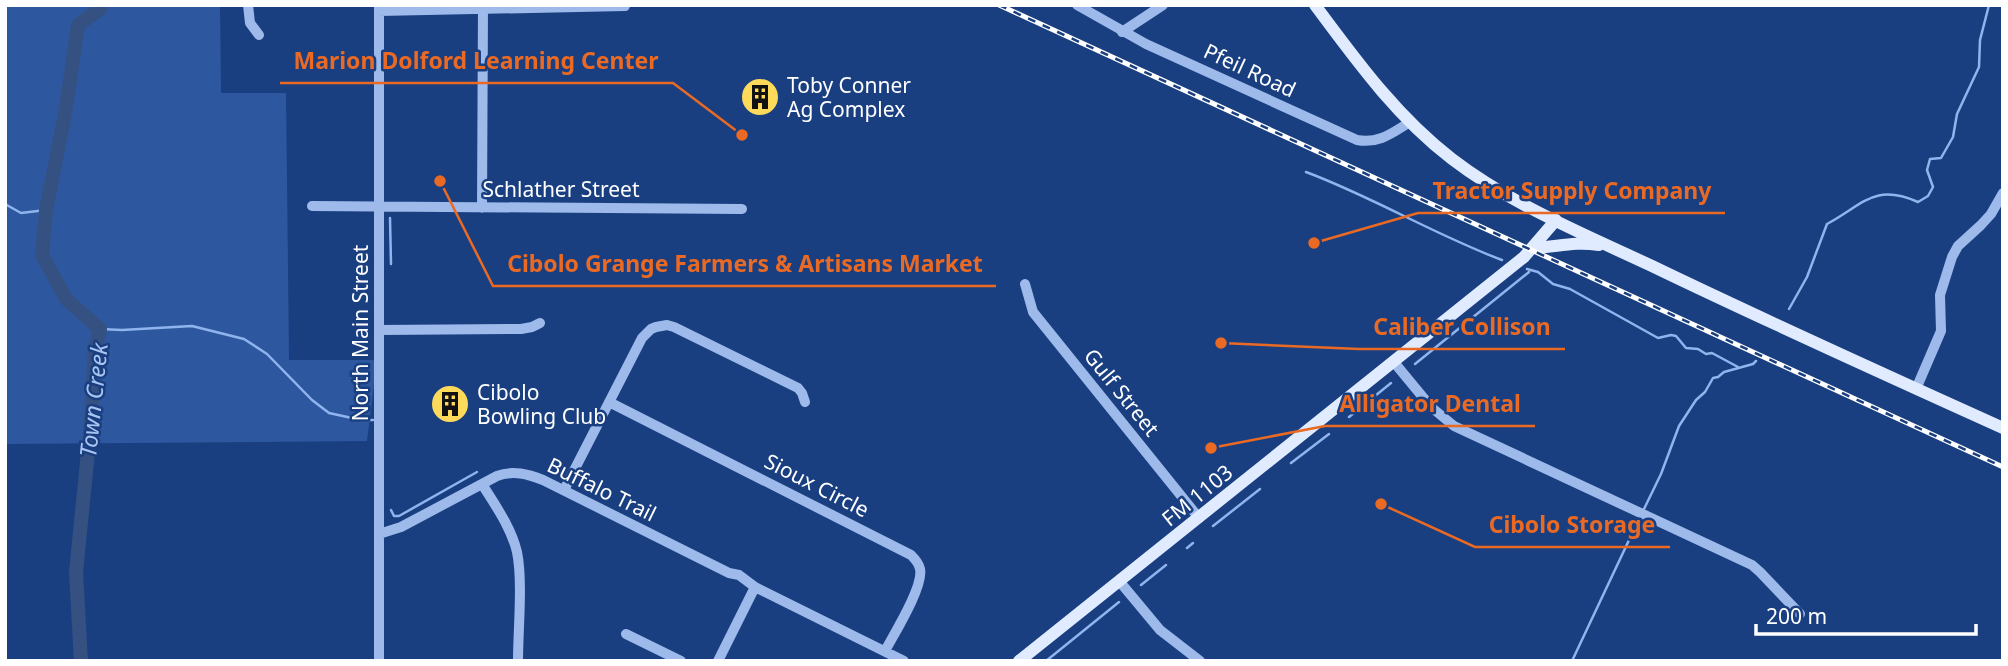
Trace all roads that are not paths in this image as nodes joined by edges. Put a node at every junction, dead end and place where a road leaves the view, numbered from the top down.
1 (248, 5) edge
2 (1077, 5) edge
3 (1164, 5) edge
4 (1315, 5) edge
5 (587, 6) edge
6 (625, 6) edge
7 (483, 7) edge
8 (379, 8) edge
9 (1122, 32) junction
10 (259, 36) dead end
11 (1410, 122) junction
12 (2003, 193) edge
13 (312, 206) dead end
14 (380, 207) junction
15 (482, 208) junction
16 (742, 209) dead end
17 (1556, 220) junction
18 (1611, 247) junction
19 (1534, 248) junction
20 (1025, 284) dead end
21 (540, 323) dead end
22 (379, 330) junction
23 (1393, 361) junction
24 (1916, 388) junction
25 (609, 402) junction
26 (805, 402) dead end
27 (2003, 429) edge
28 (482, 484) junction
29 (564, 490) junction
30 (1199, 518) junction
31 (379, 534) junction
32 (1120, 582) junction
33 (755, 587) junction
34 (1800, 614) dead end
35 (626, 634) dead end
36 (885, 651) junction
37 (379, 661) edge
38 (518, 661) edge
39 (681, 661) edge
40 (718, 661) edge
41 (904, 661) edge
42 (1019, 661) edge
43 (1200, 661) edge

1 - 10 street
2 - 9 street, Pfeil Road
3 - 9 street
4 - 11 main road
5 - 6 street
5 - 7 street
7 - 8 street
7 - 15 street
8 - 14 street, North Main Street
9 - 11 street, Pfeil Road
11 - 17 main road
12 - 24 street
13 - 14 street, Schlather Street
14 - 15 street, Schlather Street
14 - 22 street, North Main Street
15 - 16 street, Schlather Street
17 - 18 main road
17 - 19 main road, FM 1103 / FM 1103
18 - 19 main road
18 - 24 main road
19 - 23 main road, FM 1103 / FM 1103
20 - 30 street, Gulf Street
21 - 22 street
22 - 31 street, North Main Street
23 - 30 main road, FM 1103 / FM 1103
23 - 34 street
24 - 27 main road
25 - 26 street
25 - 29 street
25 - 36 street, Sioux Circle
28 - 29 street, Buffalo Trail
28 - 31 street, Buffalo Trail
28 - 38 street
29 - 33 street, Buffalo Trail
30 - 32 main road, FM 1103 / FM 1103
31 - 37 street, North Main Street
32 - 42 main road, FM 1103 / FM 1103
32 - 43 street
33 - 36 street, Buffalo Trail
33 - 40 street
35 - 39 street
36 - 41 street, Buffalo Trail

